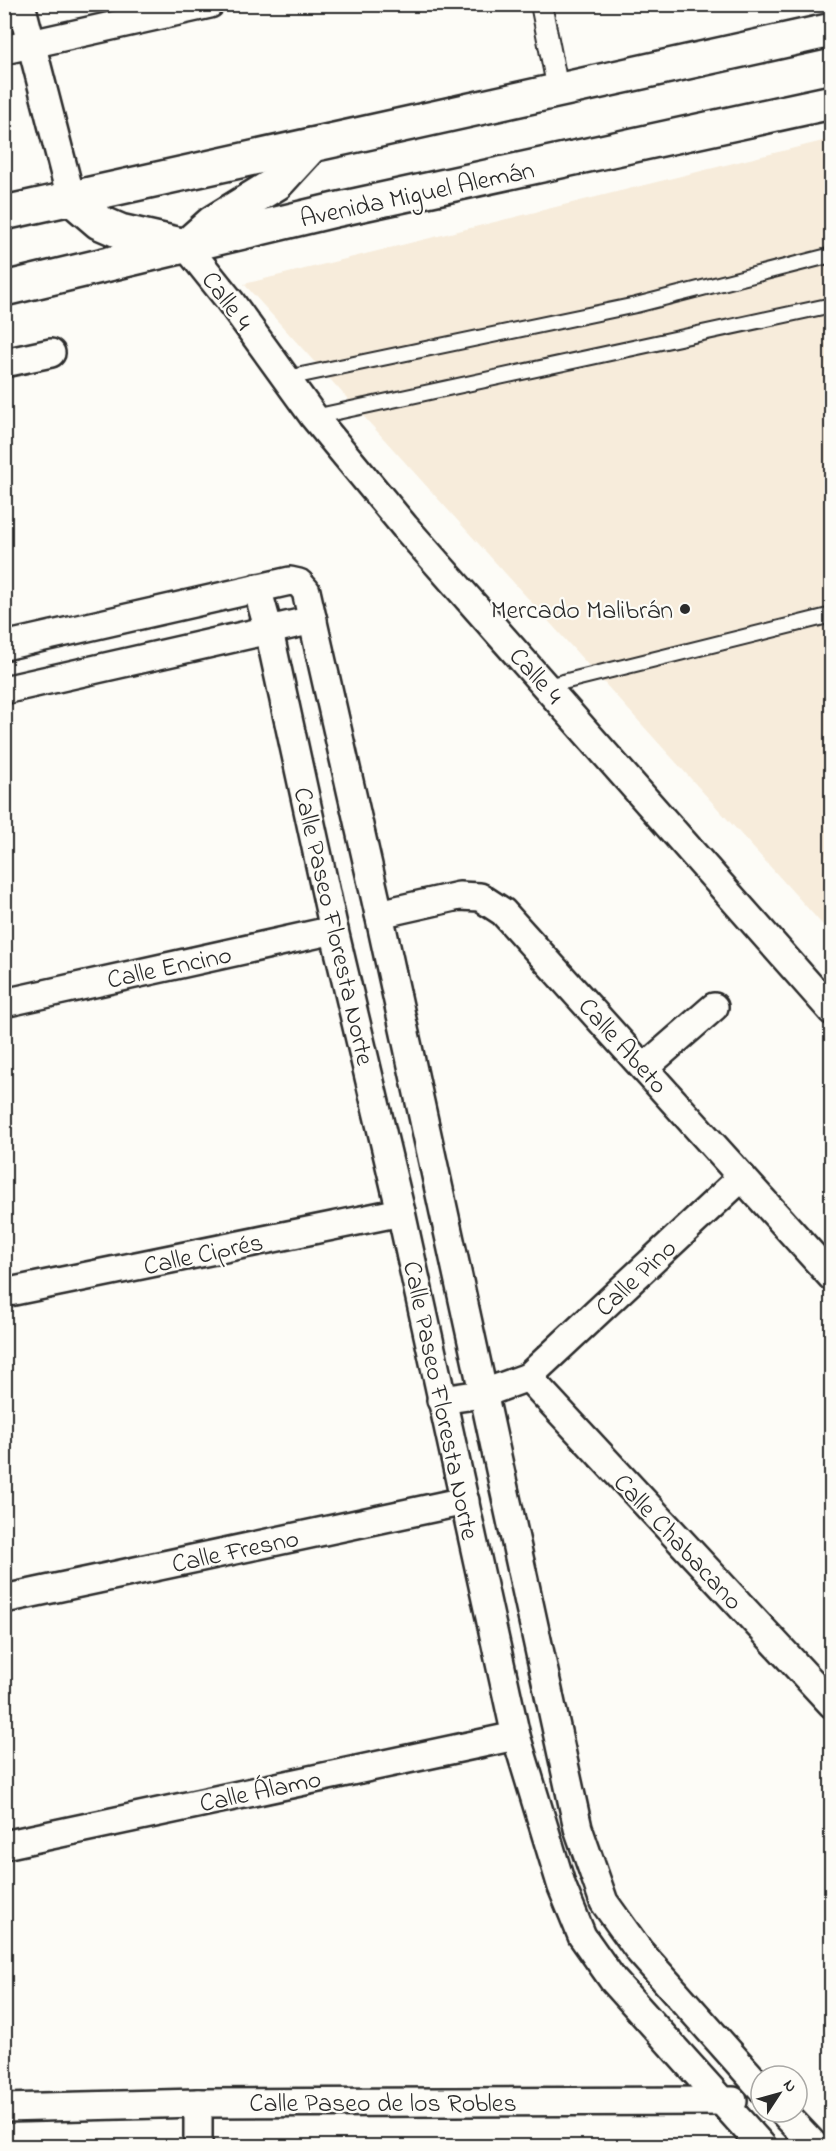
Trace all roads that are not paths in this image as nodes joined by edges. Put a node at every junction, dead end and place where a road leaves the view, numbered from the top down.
1 (21, 4) edge
2 (210, 4) edge
3 (541, 4) edge
4 (831, 30) edge
5 (30, 44) junction
6 (4, 50) edge
7 (558, 90) junction
8 (831, 102) edge
9 (312, 145) junction
10 (71, 198) junction
11 (4, 213) edge
12 (186, 246) junction
13 (831, 255) edge
14 (4, 289) edge
15 (831, 305) edge
16 (51, 353) dead end
17 (4, 363) edge
18 (286, 378) junction
19 (314, 417) junction
20 (257, 588) junction
21 (831, 615) edge
22 (313, 620) junction
23 (269, 631) junction
24 (4, 646) edge
25 (547, 686) junction
26 (4, 690) edge
27 (379, 914) junction
28 (334, 930) junction
29 (4, 1003) edge
30 (714, 1007) dead end
31 (831, 1011) edge
32 (644, 1068) junction
33 (742, 1177) junction
34 (401, 1212) junction
35 (831, 1277) edge
36 (4, 1293) edge
37 (528, 1377) junction
38 (482, 1394) junction
39 (441, 1400) junction
40 (465, 1501) junction
41 (4, 1599) edge
42 (831, 1704) edge
43 (516, 1736) junction
44 (4, 1845) edge
45 (749, 2075) edge
46 (749, 2101) edge
47 (720, 2102) junction
48 (198, 2103) junction
49 (4, 2108) edge
50 (794, 2124) edge
51 (198, 2146) edge
52 (762, 2146) edge
53 (815, 2146) edge

1 - 5 street
2 - 5 street
3 - 7 street
4 - 7 main road
5 - 6 street
5 - 10 street
7 - 9 main road
8 - 12 main road, Avenida Miguel Alemán
9 - 10 main road
9 - 12 main road
10 - 11 main road
10 - 12 main road
12 - 14 main road, Avenida Miguel Alemán
12 - 18 street, Calle 4
13 - 18 lane
15 - 19 lane
16 - 17 street
18 - 19 street, Calle 4
19 - 25 street, Calle 4
20 - 22 street, Calle Paseo Floresta Norte
20 - 23 street, Calle Paseo Floresta Norte
20 - 24 street
21 - 25 lane
22 - 23 street
22 - 27 street, Calle Paseo Floresta Norte
23 - 26 street
23 - 28 street, Calle Paseo Floresta Norte
25 - 31 street, Calle 4
27 - 32 street, Calle Abeto
27 - 38 street, Calle Paseo Floresta Norte
28 - 29 street, Calle Encino
28 - 34 street, Calle Paseo Floresta Norte
30 - 32 street
32 - 33 street, Calle Abeto
33 - 35 street, Calle Abeto
33 - 37 street, Calle Pino
34 - 36 street, Calle Ciprés
34 - 39 street, Calle Paseo Floresta Norte
37 - 38 street
37 - 42 street, Calle Chabacano
38 - 39 street
38 - 45 street, Calle Paseo Floresta Norte
39 - 40 street, Calle Paseo Floresta Norte
40 - 41 street, Calle Fresno
40 - 43 street, Calle Paseo Floresta Norte
43 - 44 street, Calle Álamo
43 - 47 street, Calle Paseo Floresta Norte
46 - 47 street, Calle Paseo de los Robles
47 - 48 street, Calle Paseo de los Robles
47 - 52 street, Calle Paseo Floresta Norte
48 - 49 street, Calle Paseo de los Robles
48 - 51 street
50 - 53 street

